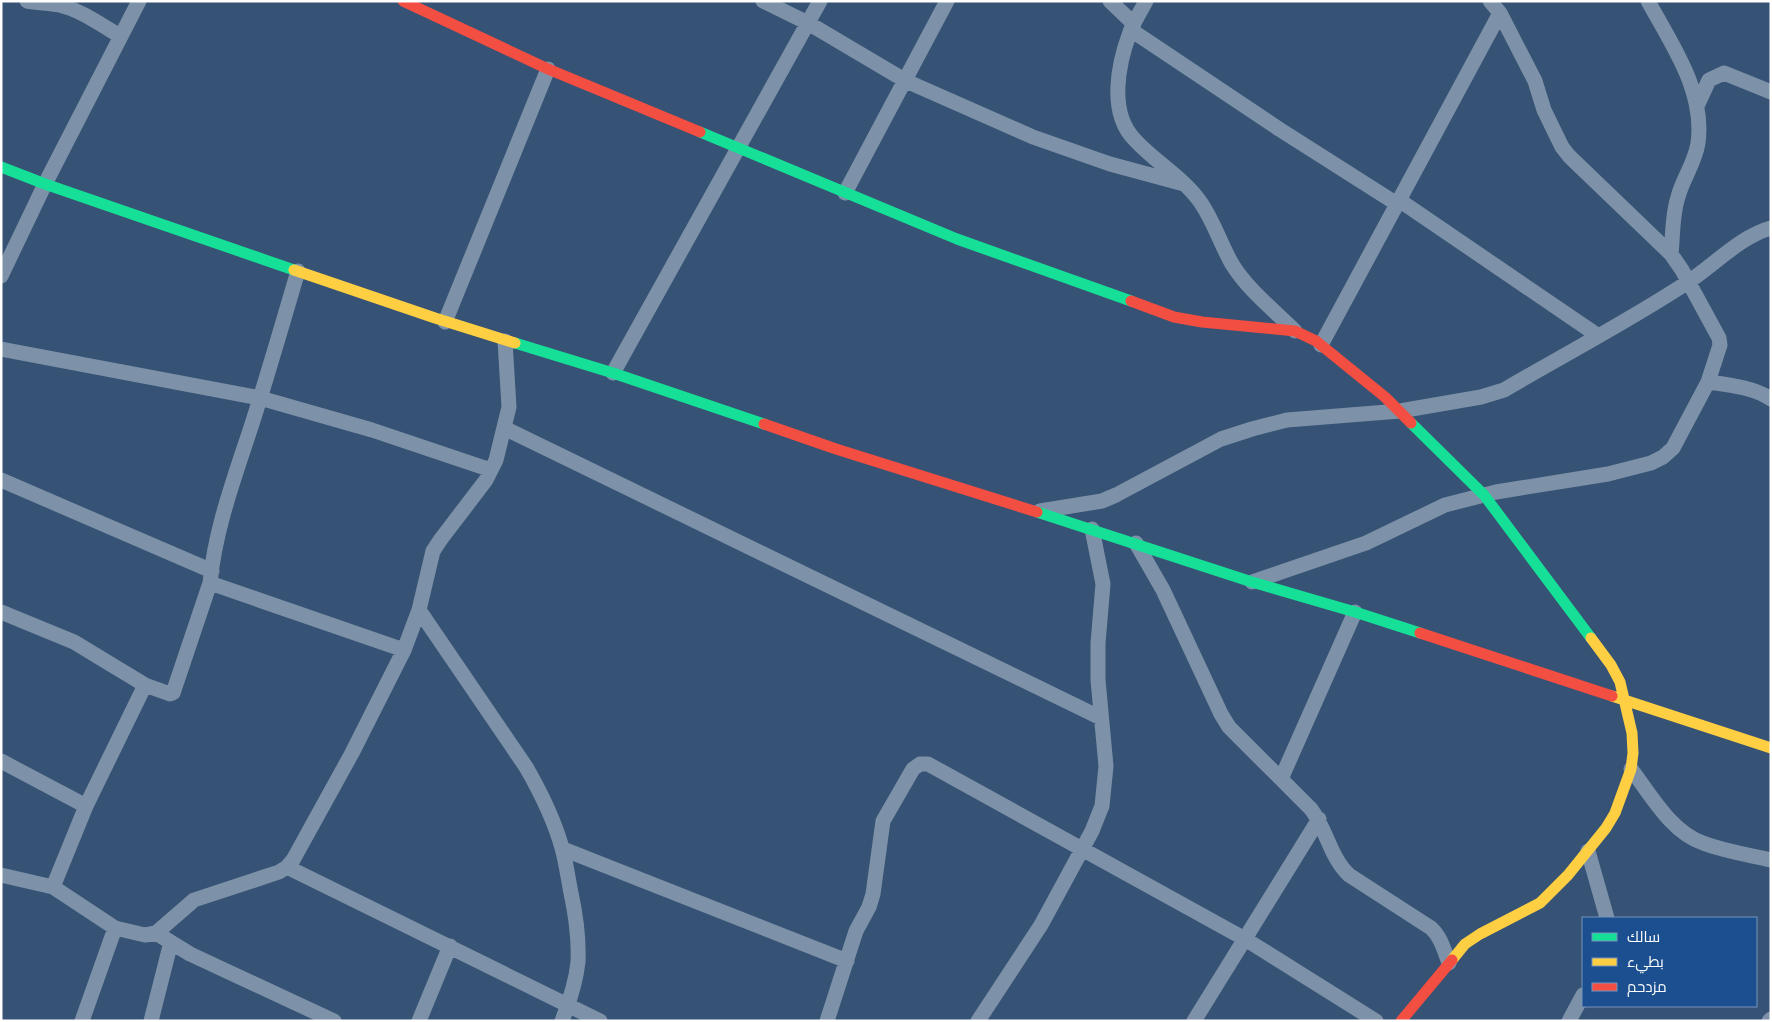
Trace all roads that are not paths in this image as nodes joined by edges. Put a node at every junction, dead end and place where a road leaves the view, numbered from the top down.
1 (27, 1) edge
2 (139, 1) edge
3 (403, 1) edge
4 (763, 1) edge
5 (820, 1) edge
6 (947, 1) edge
7 (1110, 1) edge
8 (1146, 1) edge
9 (1490, 1) edge
10 (1648, 1) edge
11 (1500, 13) junction
12 (808, 23) junction
13 (1132, 27) junction
14 (120, 36) junction
15 (548, 69) junction
16 (906, 81) junction
17 (1771, 92) edge
18 (1697, 106) junction
19 (737, 148) junction
20 (1, 167) edge
21 (45, 184) junction
22 (1184, 184) junction
23 (845, 193) junction
24 (1398, 202) junction
25 (1769, 230) edge
26 (1671, 254) junction
27 (298, 271) junction
28 (1, 276) edge
29 (1688, 281) junction
30 (445, 322) junction
31 (1295, 331) junction
32 (1597, 335) junction
33 (505, 341) junction
34 (1321, 345) junction
35 (1, 349) edge
36 (613, 373) junction
37 (1708, 382) junction
38 (1769, 397) edge
39 (260, 398) junction
40 (1400, 411) junction
41 (504, 428) junction
42 (491, 470) junction
43 (1, 480) edge
44 (1484, 495) junction
45 (1036, 511) junction
46 (1092, 529) junction
47 (1136, 543) junction
48 (211, 577) junction
49 (1252, 582) junction
50 (419, 610) junction
51 (1, 612) edge
52 (1355, 612) junction
53 (404, 650) junction
54 (145, 685) junction
55 (1625, 700) junction
56 (1101, 718) junction
57 (1771, 748) edge
58 (1, 761) edge
59 (1631, 769) junction
60 (1281, 779) junction
61 (86, 806) junction
62 (1319, 820) junction
63 (563, 850) junction
64 (1082, 850) junction
65 (1588, 851) junction
66 (1771, 860) edge
67 (288, 867) junction
68 (1, 875) edge
69 (53, 887) junction
70 (1607, 917) edge
71 (115, 928) junction
72 (156, 933) junction
73 (1245, 939) junction
74 (171, 942) junction
75 (450, 946) junction
76 (847, 961) junction
77 (1449, 963) junction
78 (1582, 997) edge
79 (568, 1004) junction
80 (1196, 1020) edge
81 (82, 1021) edge
82 (151, 1021) edge
83 (334, 1021) edge
84 (419, 1021) edge
85 (562, 1021) edge
86 (600, 1021) edge
87 (827, 1021) edge
88 (978, 1021) edge
89 (1376, 1021) edge
90 (1401, 1021) edge
91 (1569, 1021) edge

1 - 14 street
2 - 14 street
3 - 15 street
4 - 12 street
5 - 12 street
6 - 16 street
7 - 13 street
8 - 13 street
9 - 11 street
10 - 18 street
11 - 24 street
11 - 26 street
12 - 16 street
12 - 19 street
13 - 22 street
13 - 24 street
14 - 21 street
15 - 19 street
15 - 30 street
16 - 22 street
16 - 23 street
17 - 18 street
18 - 26 street
19 - 23 street
19 - 36 street
20 - 21 street
21 - 27 street
21 - 28 street
22 - 31 street
23 - 31 street
24 - 32 street
24 - 34 street
25 - 29 street
26 - 29 street
27 - 30 street
27 - 39 street
29 - 32 street
29 - 37 street
30 - 33 street
31 - 34 street
32 - 40 street
33 - 36 street
33 - 41 street
34 - 40 street
35 - 39 street
36 - 45 street
37 - 38 street
37 - 44 street
39 - 42 street
39 - 48 street
40 - 44 street
40 - 45 street
41 - 42 street
41 - 56 street
42 - 50 street
43 - 48 street
44 - 49 street
44 - 55 street
45 - 46 street
46 - 47 street
46 - 56 street
47 - 49 street
47 - 60 street
48 - 53 street
48 - 54 street
49 - 52 street
50 - 53 street
50 - 63 street
51 - 54 street
52 - 55 street
52 - 60 street
53 - 67 street
54 - 61 street
55 - 57 street
55 - 59 street
56 - 64 street
58 - 61 street
59 - 65 street
59 - 66 street
60 - 62 street
61 - 69 street
62 - 73 street
62 - 77 street
63 - 76 street
63 - 79 street
64 - 73 street
64 - 76 street
64 - 88 street
65 - 70 street
65 - 77 street
67 - 72 street
67 - 75 street
68 - 69 street
69 - 71 street
71 - 72 street
71 - 81 street
72 - 74 street
73 - 80 street
73 - 89 street
74 - 82 street
74 - 83 street
75 - 79 street
75 - 84 street
76 - 87 street
77 - 90 street
78 - 91 street
79 - 85 street
79 - 86 street

